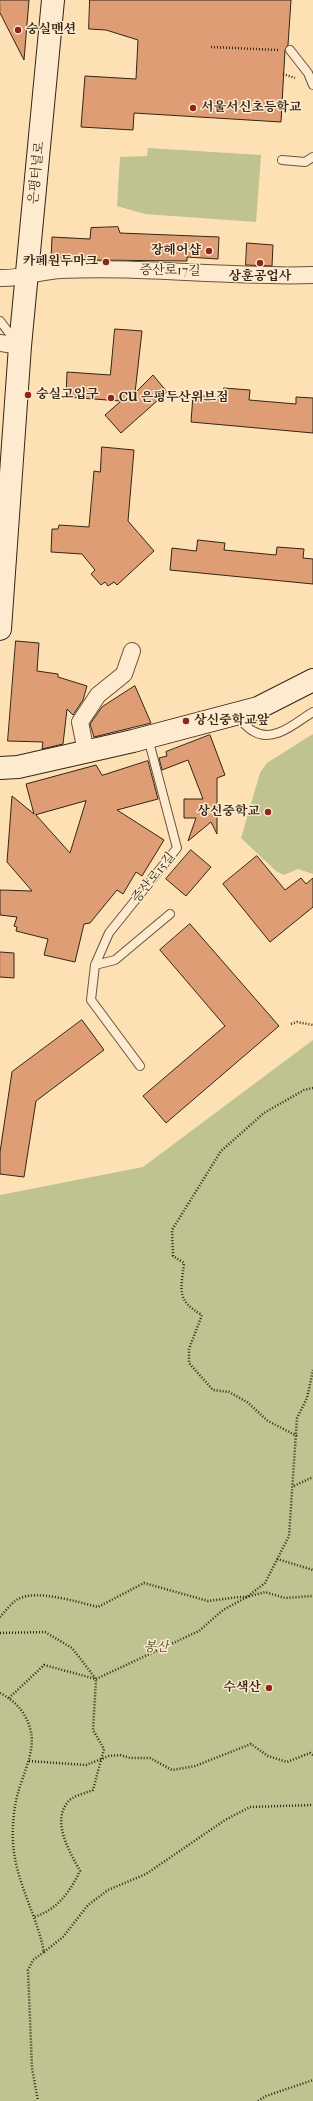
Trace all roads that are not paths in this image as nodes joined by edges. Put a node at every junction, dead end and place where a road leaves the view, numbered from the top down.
1 (53, 0) edge
2 (290, 50) road end
3 (313, 85) edge
4 (313, 157) edge
5 (282, 160) dead end
6 (313, 275) edge
7 (27, 276) junction
8 (0, 278) edge
9 (0, 321) edge
10 (10, 344) edge
11 (4, 524) edge
12 (0, 629) edge
13 (132, 651) dead end
14 (313, 680) edge
15 (313, 712) edge
16 (235, 714) junction
17 (147, 737) junction
18 (86, 752) junction
19 (0, 768) edge
20 (170, 914) dead end
21 (95, 965) junction
22 (140, 1066) dead end

1 - 7 main road, 은평터널로
2 - 3 lane
4 - 5 lane
6 - 7 street, 증산로17길
7 - 8 street, 증산로17길
7 - 10 main road, 은평터널로
9 - 10 lane
10 - 11 main road, 은평터널로
11 - 12 main road, 은평터널로
13 - 18 street
14 - 16 main road
15 - 16 lane
16 - 17 main road
17 - 18 main road
17 - 21 lane, 증산로15길
18 - 19 main road
20 - 21 lane
21 - 22 lane

